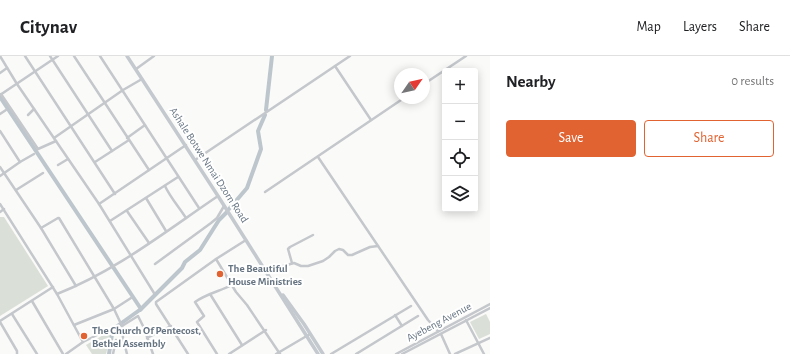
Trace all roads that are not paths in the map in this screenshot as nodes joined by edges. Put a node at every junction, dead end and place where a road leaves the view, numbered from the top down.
1 (0, 56) edge
2 (25, 56) edge
3 (50, 56) edge
4 (58, 56) edge
5 (74, 56) edge
6 (100, 56) edge
7 (127, 56) edge
8 (154, 56) edge
9 (350, 56) edge
10 (466, 56) edge
11 (53, 60) junction
12 (335, 66) junction
13 (7, 68) junction
14 (136, 69) junction
15 (35, 71) junction
16 (0, 73) edge
17 (142, 79) junction
18 (430, 80) edge
19 (17, 84) junction
20 (123, 90) junction
21 (1, 95) edge
22 (104, 103) junction
23 (395, 104) edge
24 (34, 109) junction
25 (6, 110) dead end
26 (0, 114) edge
27 (28, 115) dead end
28 (88, 115) junction
29 (371, 120) junction
30 (145, 125) junction
31 (71, 126) junction
32 (0, 131) edge
33 (55, 139) junction
34 (128, 139) junction
35 (186, 145) junction
36 (112, 151) junction
37 (34, 154) dead end
38 (318, 157) junction
39 (68, 158) junction
40 (166, 158) junction
41 (195, 160) junction
42 (20, 162) junction
43 (95, 162) junction
44 (58, 165) dead end
45 (0, 167) edge
46 (149, 170) junction
47 (4, 173) junction
48 (43, 173) dead end
49 (0, 176) edge
50 (178, 177) junction
51 (165, 186) junction
52 (16, 190) junction
53 (265, 192) dead end
54 (115, 194) junction
55 (218, 196) junction
56 (146, 198) junction
57 (0, 204) edge
58 (99, 204) junction
59 (225, 205) junction
60 (200, 208) junction
61 (4, 209) junction
62 (127, 211) junction
63 (0, 212) edge
64 (186, 218) junction
65 (110, 221) junction
66 (41, 228) junction
67 (166, 231) junction
68 (313, 235) dead end
69 (246, 240) junction
70 (149, 243) junction
71 (378, 246) junction
72 (131, 255) junction
73 (216, 259) junction
74 (292, 263) junction
75 (155, 264) dead end
76 (265, 271) junction
77 (95, 277) junction
78 (76, 286) junction
79 (232, 286) junction
80 (53, 287) junction
81 (154, 293) dead end
82 (57, 294) junction
83 (210, 294) junction
84 (131, 298) dead end
85 (32, 301) junction
86 (490, 304) edge
87 (410, 306) dead end
88 (490, 308) edge
89 (114, 309) junction
90 (12, 314) junction
91 (395, 315) junction
92 (418, 316) dead end
93 (466, 320) junction
94 (0, 322) edge
95 (74, 325) junction
96 (122, 326) junction
97 (171, 326) junction
98 (402, 326) junction
99 (107, 330) dead end
100 (266, 330) junction
101 (438, 331) junction
102 (441, 334) junction
103 (308, 335) junction
104 (147, 338) junction
105 (490, 338) edge
106 (116, 340) dead end
107 (83, 342) junction
108 (478, 342) junction
109 (242, 345) junction
110 (339, 349) junction
111 (280, 353) edge
112 (17, 354) edge
113 (37, 354) edge
114 (63, 354) edge
115 (66, 354) edge
116 (113, 354) edge
117 (127, 354) edge
118 (153, 354) edge
119 (188, 354) edge
120 (217, 354) edge
121 (229, 354) edge
122 (276, 354) edge
123 (318, 354) edge
124 (323, 354) edge
125 (331, 354) edge
126 (342, 354) edge
127 (356, 354) edge
128 (396, 354) edge
129 (402, 354) edge
130 (450, 354) edge
131 (455, 354) edge
132 (484, 354) edge

1 - 13 street
2 - 15 street
3 - 11 street
4 - 11 street
5 - 22 street
6 - 20 street
7 - 14 main road, Ashale Botwe Nmai Dzorn Road
8 - 14 street
9 - 12 street
10 - 18 street
11 - 15 street
11 - 28 street
12 - 29 street
12 - 41 street
13 - 16 street
13 - 19 street
14 - 17 main road, Ashale Botwe Nmai Dzorn Road
15 - 19 street
15 - 31 street
17 - 20 street
17 - 35 main road, Ashale Botwe Nmai Dzorn Road
19 - 21 street
19 - 24 street
20 - 22 street
20 - 30 street
21 - 33 street
22 - 28 street
22 - 34 street
23 - 29 street
24 - 27 street
24 - 33 street
25 - 26 street
28 - 31 street
28 - 36 street
29 - 38 street
30 - 34 street
30 - 40 street
31 - 33 street
31 - 43 street
32 - 42 street
33 - 39 street
34 - 36 street
34 - 46 street
35 - 40 street
35 - 41 main road, Ashale Botwe Nmai Dzorn Road
36 - 43 street
37 - 42 street
38 - 53 street
38 - 71 street
39 - 44 street
39 - 58 street
40 - 46 street
40 - 50 street
41 - 55 main road, Ashale Botwe Nmai Dzorn Road
42 - 47 street
43 - 54 street
45 - 47 street
46 - 54 street
47 - 49 street
47 - 52 street
48 - 52 street
50 - 51 street
50 - 60 street
51 - 56 street
51 - 64 street
52 - 66 street
54 - 58 street
55 - 59 main road, Ashale Botwe Nmai Dzorn Road
55 - 60 street
56 - 62 street
56 - 67 street
57 - 61 street
58 - 65 street
59 - 69 main road, Ashale Botwe Nmai Dzorn Road
59 - 75 street
60 - 64 street
61 - 63 street
61 - 80 street
62 - 65 street
62 - 70 street
64 - 67 street
65 - 72 street
66 - 77 street
66 - 78 street
67 - 70 street
68 - 74 street
69 - 73 street
69 - 76 main road, Ashale Botwe Nmai Dzorn Road
70 - 72 street
71 - 74 street
71 - 101 street
72 - 77 street
72 - 81 street
73 - 79 street
73 - 97 street
74 - 76 street
76 - 103 main road, Ashale Botwe Nmai Dzorn Road
77 - 78 street
77 - 89 street
78 - 82 street
79 - 83 street
79 - 100 street
80 - 82 street
80 - 85 street
82 - 95 street
83 - 109 street
83 - 120 street
84 - 89 street
85 - 90 street
85 - 114 street
86 - 101 street, Ayebeng Avenue
87 - 91 street
88 - 93 street, Ayebeng Avenue
89 - 95 street
89 - 96 street
90 - 94 street
90 - 113 street
91 - 98 street
91 - 110 street
92 - 98 street
93 - 102 street, Ayebeng Avenue
93 - 108 street
94 - 112 street
95 - 107 street
96 - 104 street
96 - 117 street
97 - 104 street
97 - 119 street
98 - 127 street
99 - 107 street
100 - 109 street
100 - 111 street
101 - 128 street, Ayebeng Avenue
102 - 129 street, Ayebeng Avenue
102 - 130 street
103 - 111 street
103 - 123 main road, Ashale Botwe Nmai Dzorn Road
103 - 124 main road, Ashale Botwe Nmai Dzorn Road
104 - 118 street
105 - 108 street
106 - 116 street
107 - 115 street
108 - 131 street
108 - 132 street
109 - 121 street
110 - 125 street
110 - 126 street
111 - 122 street

